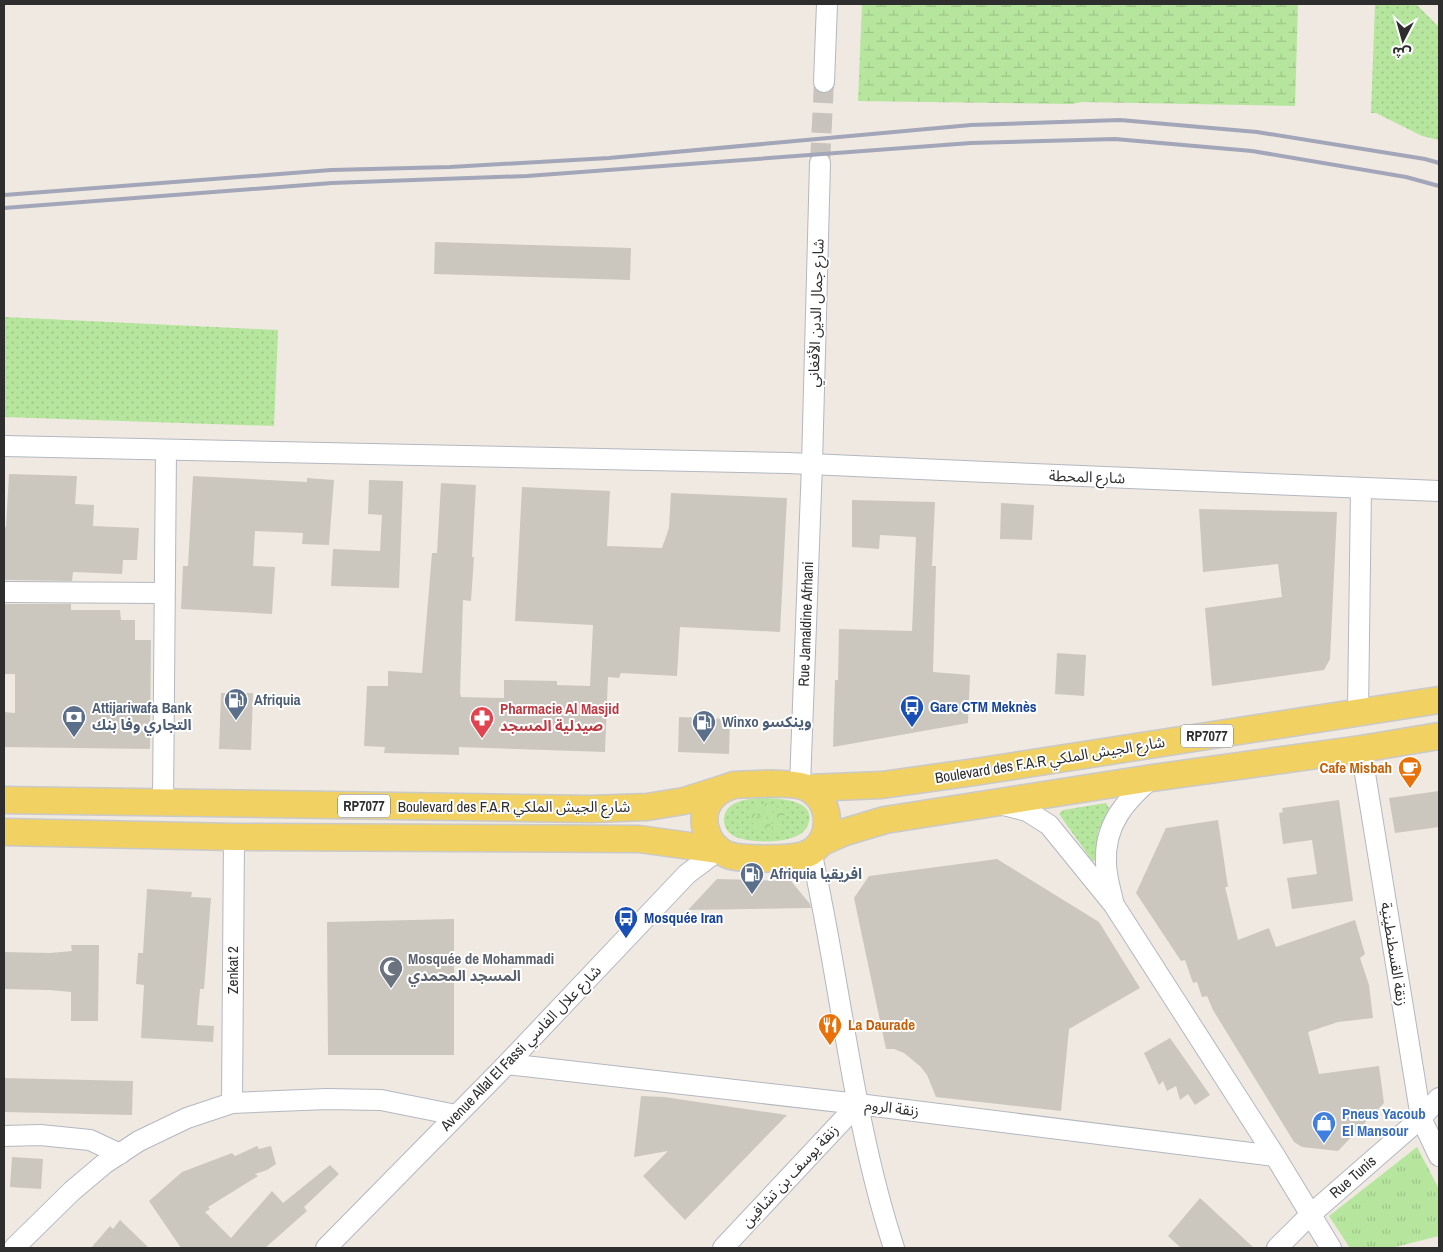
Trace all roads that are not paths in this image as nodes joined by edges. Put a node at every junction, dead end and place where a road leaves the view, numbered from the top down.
1 (827, 4) edge
2 (824, 82) tunnel mouth
3 (820, 163) tunnel mouth
4 (4, 446) edge
5 (166, 450) junction
6 (812, 464) junction
7 (1362, 488) junction
8 (1439, 491) edge
9 (4, 592) edge
10 (164, 593) junction
11 (1439, 700) edge
12 (1358, 712) junction
13 (1439, 736) edge
14 (1361, 749) junction
15 (1152, 778) junction
16 (804, 787) junction
17 (722, 789) junction
18 (4, 800) edge
19 (998, 803) junction
20 (163, 804) junction
21 (4, 832) edge
22 (234, 837) junction
23 (816, 847) junction
24 (719, 850) junction
25 (1114, 905) junction
26 (508, 1064) junction
27 (1439, 1098) edge
28 (232, 1103) junction
29 (858, 1104) junction
30 (456, 1115) junction
31 (1420, 1118) junction
32 (4, 1136) edge
33 (120, 1154) junction
34 (1275, 1156) junction
35 (1439, 1156) edge
36 (1310, 1214) junction
37 (14, 1248) edge
38 (326, 1248) edge
39 (723, 1248) edge
40 (894, 1248) edge
41 (1278, 1248) edge
42 (1331, 1248) edge

1 - 2 street
3 - 6 street, شارع جمال الدين الأفغاني
4 - 5 street, شارع المحطة
5 - 6 street, شارع المحطة
5 - 10 street
6 - 7 street, شارع المحطة
6 - 16 street, Rue Jamaldine Afrhani
7 - 8 street, شارع المحطة
7 - 12 street
9 - 10 street
10 - 20 street
11 - 12 main road, Boulevard des F.A.R شارع الجيش الملكي / RP7077
12 - 16 main road, Boulevard des F.A.R شارع الجيش الملكي / RP7077
13 - 14 main road, Boulevard des F.A.R شارع الجيش الملكي / RP7077
14 - 15 main road, Boulevard des F.A.R شارع الجيش الملكي / RP7077
14 - 31 street, زنقة القسطنطينية
15 - 19 main road, Boulevard des F.A.R شارع الجيش الملكي / RP7077
15 - 25 street
16 - 17 main road, Boulevard des F.A.R شارع الجيش الملكي / RP7077
16 - 23 main road
17 - 20 main road, Boulevard des F.A.R شارع الجيش الملكي / RP7077
17 - 24 main road
18 - 20 main road, Boulevard des F.A.R شارع الجيش الملكي / RP7077
19 - 23 main road, Boulevard des F.A.R شارع الجيش الملكي / RP7077
19 - 25 street
21 - 22 main road, Boulevard des F.A.R شارع الجيش الملكي / RP7077
22 - 24 main road, Boulevard des F.A.R شارع الجيش الملكي / RP7077
22 - 28 street, Zenkat 2
23 - 24 main road, Boulevard des F.A.R شارع الجيش الملكي / RP7077
23 - 29 street
24 - 26 street, Avenue Allal El Fassi شارع علال الفاسي
25 - 34 street
26 - 29 street, زنقة الروم
26 - 30 street, Avenue Allal El Fassi شارع علال الفاسي
27 - 31 street, Rue Tunis
28 - 30 street
28 - 33 street
29 - 34 street, زنقة الروم
29 - 39 street, زنقة يوسف بن تشافين
29 - 40 street
30 - 38 street, Avenue Allal El Fassi شارع علال الفاسي
31 - 35 street, زنقة القسطنطينية
31 - 36 street, Rue Tunis
32 - 33 street
33 - 37 street
34 - 36 street
36 - 41 street, Rue Tunis
36 - 42 street

